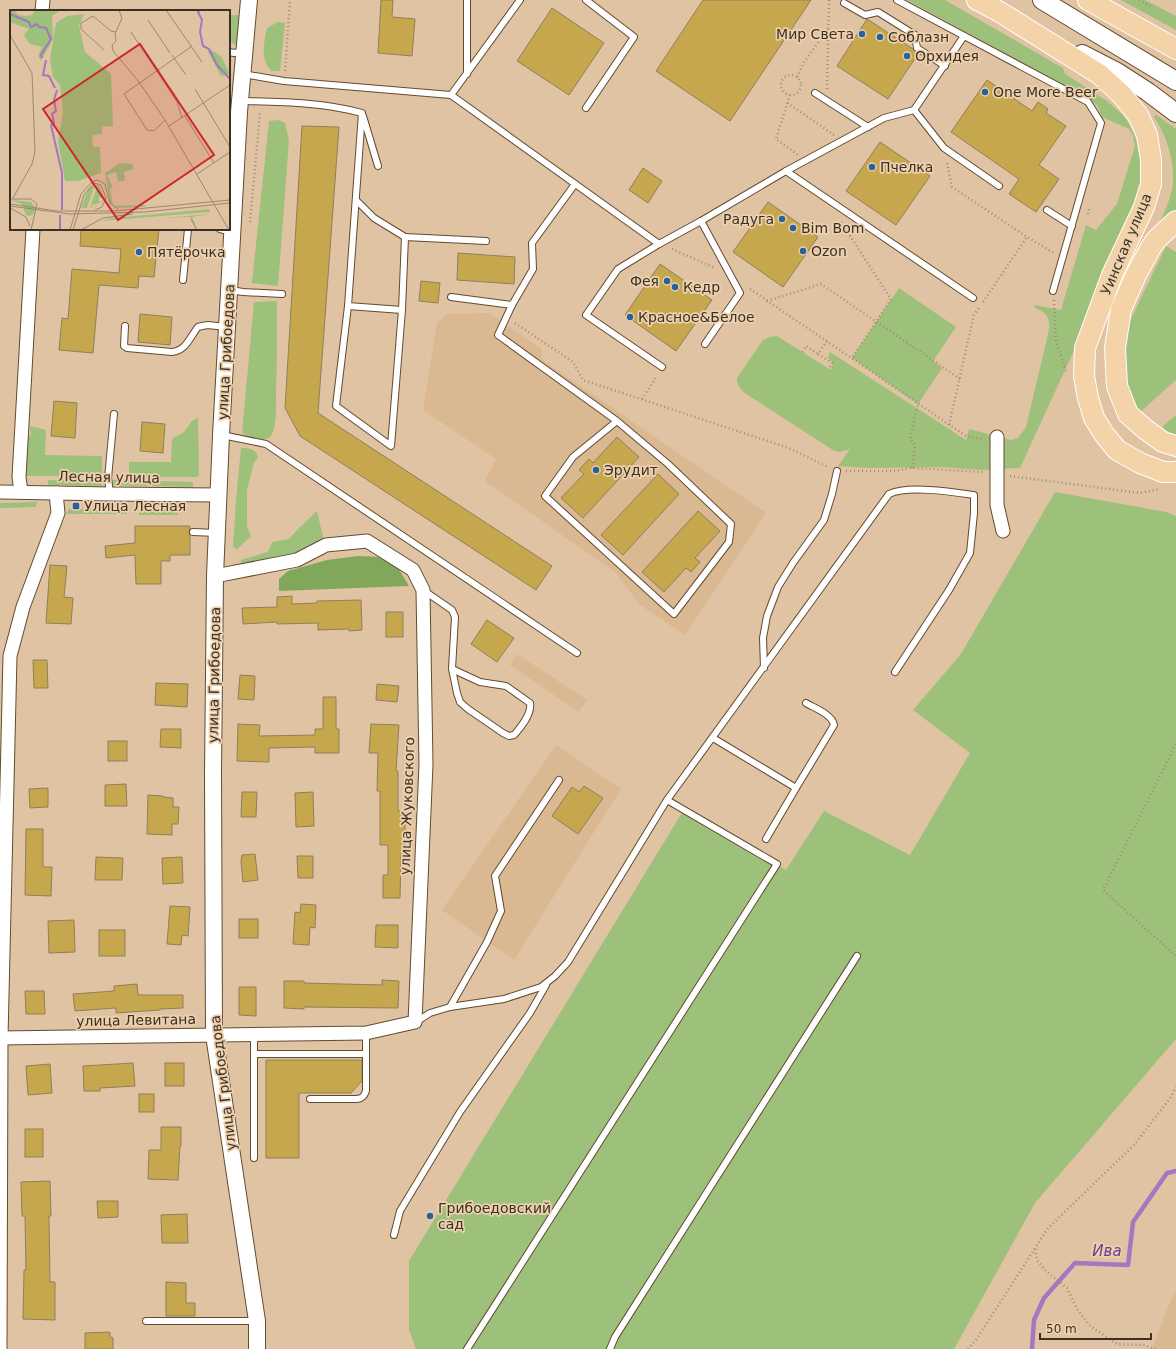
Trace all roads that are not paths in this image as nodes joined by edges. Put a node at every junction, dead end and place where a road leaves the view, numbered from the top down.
1 (43, 0) edge
2 (249, 0) edge
3 (467, 0) edge
4 (520, 0) edge
5 (586, 0) edge
6 (897, 0) edge
7 (977, 0) edge
8 (1042, 0) edge
9 (1088, 0) edge
10 (844, 3) dead end
11 (42, 10) edge
12 (1000, 12) junction
13 (964, 36) junction
14 (1176, 49) edge
15 (245, 51) junction
16 (230, 52) edge
17 (944, 66) junction
18 (243, 74) junction
19 (466, 74) junction
20 (1176, 81) edge
21 (815, 93) dead end
22 (451, 95) junction
23 (241, 101) junction
24 (586, 108) dead end
25 (1171, 109) edge
26 (914, 110) junction
27 (362, 113) junction
28 (868, 127) junction
29 (378, 166) dead end
30 (786, 171) junction
31 (575, 184) junction
32 (999, 186) dead end
33 (230, 196) edge
34 (356, 200) junction
35 (1048, 210) dead end
36 (702, 221) junction
37 (1176, 221) edge
38 (1072, 226) junction
39 (33, 230) edge
40 (188, 230) edge
41 (226, 230) edge
42 (405, 236) junction
43 (486, 241) dead end
44 (659, 244) junction
45 (183, 280) dead end
46 (230, 290) junction
47 (1054, 291) dead end
48 (282, 294) dead end
49 (450, 297) dead end
50 (972, 298) dead end
51 (512, 305) junction
52 (348, 306) junction
53 (402, 310) junction
54 (125, 326) dead end
55 (227, 327) junction
56 (705, 344) dead end
57 (662, 367) road end
58 (114, 414) dead end
59 (617, 421) junction
60 (220, 435) junction
61 (997, 439) road end
62 (1176, 446) edge
63 (837, 471) road end
64 (1176, 472) edge
65 (0, 492) edge
66 (21, 492) junction
67 (56, 493) junction
68 (110, 494) junction
69 (218, 495) junction
70 (1003, 531) dead end
71 (193, 532) dead end
72 (217, 533) junction
73 (215, 576) junction
74 (423, 590) junction
75 (577, 652) dead end
76 (764, 668) junction
77 (452, 669) junction
78 (895, 672) dead end
79 (806, 703) dead end
80 (713, 738) junction
81 (559, 780) dead end
82 (796, 788) junction
83 (667, 800) junction
84 (766, 839) dead end
85 (857, 956) dead end
86 (548, 981) junction
87 (450, 1007) junction
88 (415, 1022) junction
89 (366, 1033) junction
90 (254, 1034) junction
91 (214, 1035) junction
92 (0, 1038) edge
93 (254, 1054) junction
94 (366, 1054) junction
95 (310, 1099) dead end
96 (254, 1158) dead end
97 (394, 1235) dead end
98 (146, 1321) dead end
99 (257, 1321) junction
100 (0, 1349) edge
101 (257, 1349) edge
102 (467, 1349) edge
103 (610, 1349) edge

1 - 11 street
2 - 15 street, улица Грибоедова
3 - 19 lane
4 - 19 lane
5 - 24 lane
6 - 13 lane
7 - 12 main road, Уинская улица
8 - 20 main road
9 - 14 main road
10 - 17 lane
12 - 25 main road, Уинская улица
12 - 64 main road, Уинская улица
13 - 17 lane
13 - 38 lane
15 - 16 lane
15 - 18 street, улица Грибоедова
17 - 26 lane
18 - 22 lane
18 - 23 street, улица Грибоедова
19 - 22 lane
21 - 28 lane
22 - 31 lane
23 - 27 lane
23 - 33 street, улица Грибоедова
26 - 28 lane
26 - 32 lane
27 - 29 lane
27 - 34 lane
28 - 30 lane
30 - 36 lane
30 - 50 lane
31 - 44 lane
31 - 51 lane
34 - 42 lane
34 - 52 lane
35 - 38 lane
36 - 44 lane
36 - 56 lane
37 - 62 main road, Уинская улица
38 - 47 lane
39 - 66 street
40 - 45 lane
41 - 46 street, улица Грибоедова
42 - 43 lane
42 - 53 lane
44 - 57 lane
46 - 48 lane
46 - 55 street, улица Грибоедова
49 - 51 lane
51 - 59 lane
52 - 53 lane
52 - 53 lane
54 - 55 lane
55 - 60 street, улица Грибоедова
58 - 68 lane
59 - 59 lane
60 - 69 street, улица Грибоедова
60 - 75 lane
61 - 70 street
63 - 76 lane
65 - 66 street, Лесная улица
66 - 67 street, Лесная улица
67 - 68 street, Лесная улица
67 - 92 street
68 - 69 street, Лесная улица
69 - 72 street, улица Грибоедова
71 - 72 lane
72 - 73 street, улица Грибоедова
73 - 74 street
73 - 91 street, улица Грибоедова
74 - 77 lane
74 - 88 street, улица Жуковского
76 - 78 lane
76 - 80 lane
77 - 77 lane
79 - 82 lane
80 - 82 lane
80 - 83 lane
81 - 87 lane
82 - 84 lane
83 - 86 lane
83 - 102 lane
85 - 103 lane
86 - 87 lane
86 - 97 lane
87 - 88 lane
88 - 89 street, улица Левитана
89 - 90 street, улица Левитана
89 - 94 lane
90 - 91 street, улица Левитана
90 - 93 lane
91 - 92 street, улица Левитана
91 - 99 street, улица Грибоедова
92 - 100 street
93 - 94 lane
93 - 96 lane
94 - 95 lane
98 - 99 lane
99 - 101 street, улица Грибоедова

